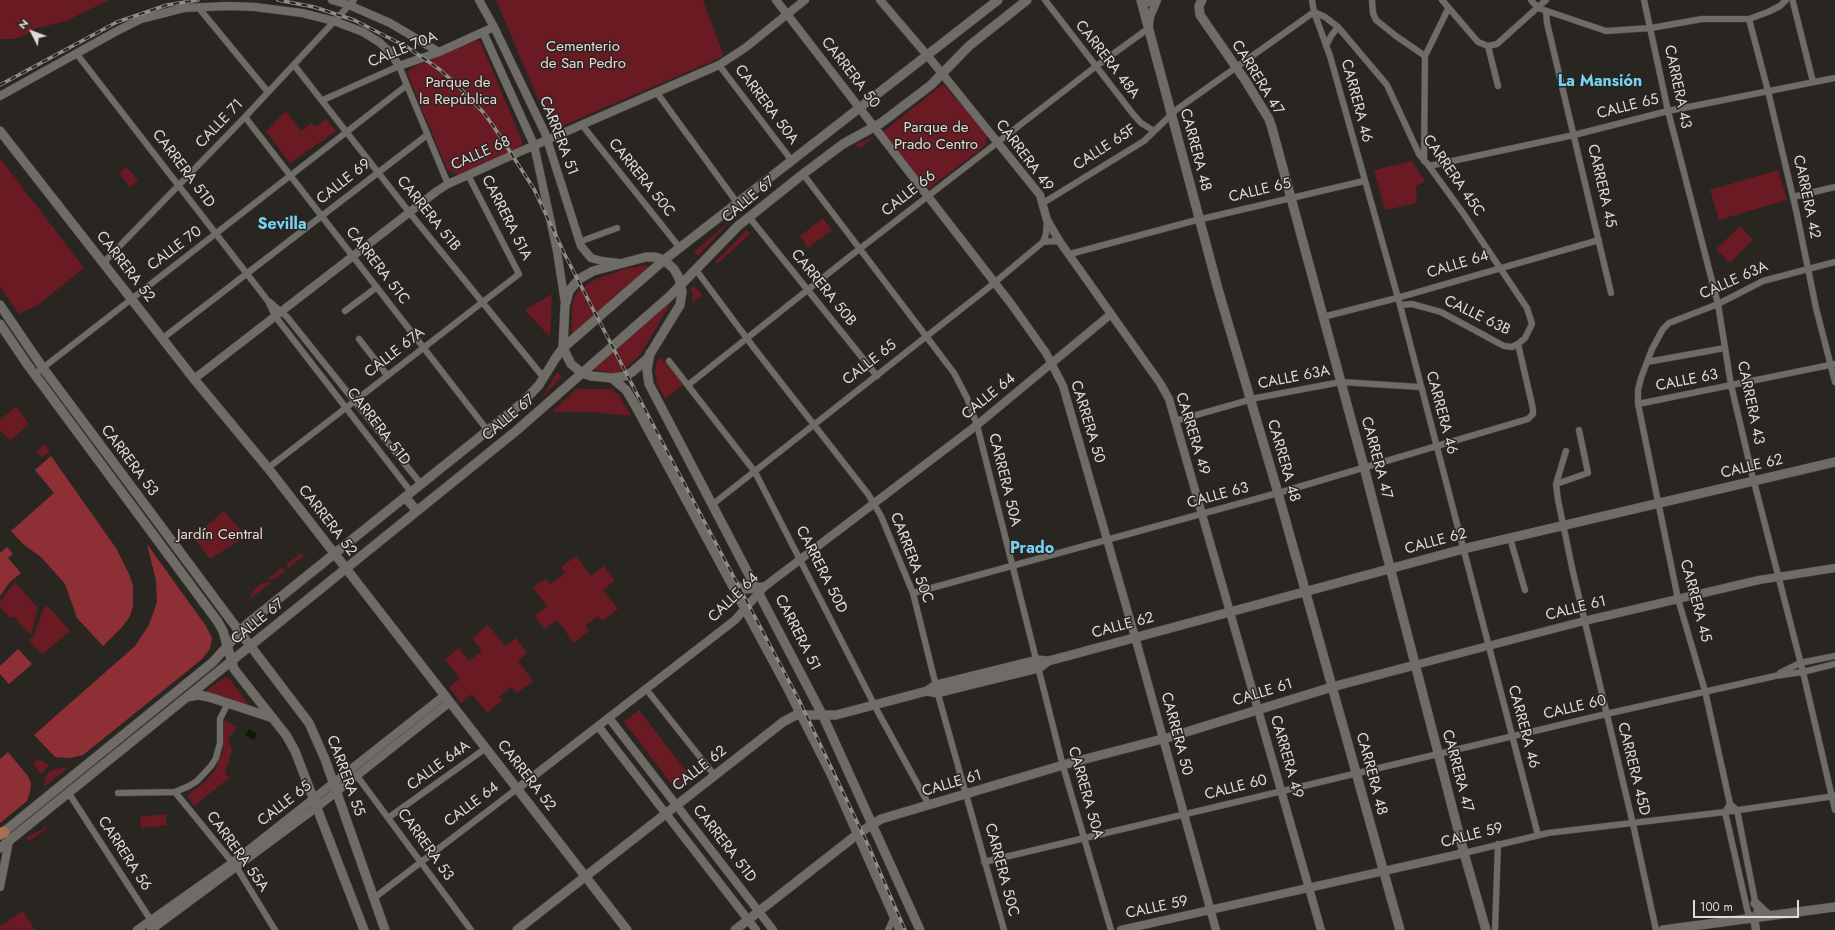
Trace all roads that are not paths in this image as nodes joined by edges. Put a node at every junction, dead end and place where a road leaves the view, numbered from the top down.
1 (332, 0) edge
2 (479, 0) edge
3 (776, 0) edge
4 (805, 0) edge
5 (880, 0) edge
6 (998, 0) edge
7 (1027, 0) edge
8 (1045, 0) edge
9 (1142, 0) edge
10 (1152, 0) edge
11 (1156, 0) edge
12 (1202, 0) edge
13 (1312, 0) edge
14 (1372, 0) edge
15 (1442, 0) edge
16 (1531, 0) edge
17 (1546, 0) edge
18 (1644, 0) edge
19 (1786, 0) edge
20 (352, 2) edge
21 (1793, 2) dead end
22 (200, 3) edge
23 (1538, 8) junction
24 (1448, 9) junction
25 (1546, 11) junction
26 (1314, 12) junction
27 (787, 15) junction
28 (1749, 19) junction
29 (334, 21) junction
30 (494, 27) junction
31 (1338, 27) junction
32 (1149, 28) junction
33 (1651, 28) junction
34 (483, 32) junction
35 (1326, 46) junction
36 (1488, 46) junction
37 (439, 52) junction
38 (76, 53) junction
39 (927, 56) junction
40 (1425, 56) junction
41 (294, 65) junction
42 (718, 65) junction
43 (398, 66) junction
44 (1095, 67) junction
45 (1236, 68) junction
46 (942, 74) junction
47 (1835, 78) edge
48 (1813, 82) junction
49 (407, 85) junction
50 (1498, 86) dead end
51 (1768, 91) junction
52 (268, 92) junction
53 (657, 93) junction
54 (0, 96) edge
55 (323, 100) junction
56 (859, 109) junction
57 (1668, 111) junction
58 (1170, 115) junction
59 (245, 117) junction
60 (582, 125) junction
61 (874, 127) junction
62 (0, 131) edge
63 (1154, 131) junction
64 (346, 132) junction
65 (427, 135) junction
66 (1574, 135) junction
67 (547, 140) junction
68 (998, 142) junction
69 (534, 145) junction
70 (792, 161) junction
71 (1424, 161) junction
72 (1430, 166) junction
73 (378, 172) junction
74 (803, 174) junction
75 (290, 175) junction
76 (468, 175) junction
77 (1364, 181) junction
78 (448, 184) junction
79 (179, 185) junction
80 (1835, 187) edge
81 (928, 196) junction
82 (1793, 198) junction
83 (1292, 199) junction
84 (1043, 203) junction
85 (738, 204) junction
86 (409, 212) junction
87 (322, 216) junction
88 (749, 217) junction
89 (1199, 219) junction
90 (1047, 220) junction
91 (616, 228) dead end
92 (216, 234) junction
93 (1600, 240) junction
94 (579, 242) junction
95 (1043, 242) junction
96 (1060, 242) junction
97 (680, 248) junction
98 (860, 249) junction
99 (1070, 254) junction
100 (353, 256) junction
101 (664, 260) junction
102 (1835, 262) edge
103 (620, 263) junction
104 (105, 264) junction
105 (1500, 268) junction
106 (1808, 269) junction
107 (696, 270) junction
108 (247, 274) junction
109 (519, 274) joint
110 (995, 283) junction
111 (682, 285) junction
112 (377, 287) junction
113 (808, 290) junction
114 (1611, 293) dead end
115 (132, 298) junction
116 (1397, 298) junction
117 (482, 302) junction
118 (1718, 304) junction
119 (0, 305) edge
120 (1400, 305) junction
121 (564, 306) junction
122 (345, 311) dead end
123 (278, 314) junction
124 (1111, 314) junction
125 (1323, 317) junction
126 (0, 324) edge
127 (927, 337) junction
128 (163, 338) junction
129 (747, 338) junction
130 (359, 339) dead end
131 (1518, 344) junction
132 (424, 347) junction
133 (563, 348) junction
134 (1725, 348) junction
135 (650, 353) junction
136 (668, 361) dead end
137 (1647, 362) junction
138 (1051, 364) junction
139 (1833, 364) edge
140 (43, 368) junction
141 (582, 373) junction
142 (35, 374) junction
143 (387, 375) junction
144 (877, 376) junction
145 (544, 378) junction
146 (612, 378) junction
147 (194, 379) junction
148 (1341, 382) junction
149 (1835, 382) edge
150 (688, 386) junction
151 (1731, 386) junction
152 (1420, 387) junction
153 (1251, 400) junction
154 (354, 401) junction
155 (1638, 404) junction
156 (345, 408) junction
157 (1175, 421) junction
158 (977, 425) junction
159 (814, 426) junction
160 (1579, 430) dead end
161 (488, 431) junction
162 (1436, 446) junction
163 (1566, 451) dead end
164 (1835, 462) edge
165 (1364, 467) junction
166 (268, 468) junction
167 (755, 472) junction
168 (1754, 481) junction
169 (421, 484) junction
170 (1556, 484) junction
171 (1278, 493) junction
172 (408, 494) junction
173 (1659, 502) junction
174 (713, 504) junction
175 (874, 504) junction
176 (417, 511) junction
177 (1202, 513) junction
178 (1563, 526) junction
179 (1510, 538) junction
180 (1107, 539) junction
181 (1463, 549) junction
182 (334, 554) junction
183 (801, 559) junction
184 (1013, 565) junction
185 (1835, 568) edge
186 (346, 569) junction
187 (1390, 569) junction
188 (1779, 578) junction
189 (732, 583) junction
190 (760, 589) junction
191 (1525, 590) dead end
192 (1306, 592) junction
193 (913, 593) junction
194 (1678, 599) junction
195 (746, 609) junction
196 (1230, 611) junction
197 (1584, 621) junction
198 (240, 632) junction
199 (1135, 637) junction
200 (251, 646) junction
201 (1488, 646) junction
202 (227, 647) junction
203 (1835, 656) edge
204 (231, 662) junction
205 (1800, 663) junction
206 (1038, 664) junction
207 (1835, 664) edge
208 (1415, 665) junction
209 (1803, 672) junction
210 (1775, 676) junction
211 (1332, 687) junction
212 (646, 689) junction
213 (937, 689) junction
214 (1705, 691) junction
215 (186, 697) junction
216 (447, 698) junction
217 (228, 703) junction
218 (874, 705) junction
219 (1258, 709) junction
220 (1606, 714) junction
221 (802, 715) junction
222 (824, 716) junction
223 (273, 718) junction
224 (609, 718) junction
225 (598, 726) junction
226 (1512, 736) junction
227 (1162, 739) junction
228 (486, 748) junction
229 (1438, 754) junction
230 (1063, 766) junction
231 (1356, 773) junction
232 (357, 776) junction
233 (715, 776) junction
234 (335, 788) junction
235 (518, 788) junction
236 (1281, 791) junction
237 (68, 792) junction
238 (175, 792) junction
239 (118, 793) dead end
240 (967, 794) junction
241 (1834, 796) edge
242 (316, 803) junction
243 (1730, 804) junction
244 (930, 805) junction
245 (677, 806) junction
246 (1737, 810) junction
247 (1835, 810) edge
248 (1725, 812) junction
249 (666, 814) junction
250 (1183, 814) junction
251 (388, 818) junction
252 (873, 823) junction
253 (1633, 824) junction
254 (858, 833) junction
255 (3, 835) edge
256 (1538, 835) junction
257 (1084, 838) junction
258 (1498, 844) junction
259 (0, 848) edge
260 (1464, 853) junction
261 (1746, 858) junction
262 (1736, 860) junction
263 (420, 862) junction
264 (984, 862) junction
265 (234, 866) junction
266 (1748, 868) junction
267 (1738, 870) junction
268 (1383, 871) junction
269 (586, 876) junction
270 (0, 887) edge
271 (1309, 888) junction
272 (374, 898) junction
273 (1745, 900) junction
274 (1754, 901) junction
275 (1835, 907) edge
276 (1210, 910) junction
277 (759, 911) junction
278 (894, 916) junction
279 (1768, 916) junction
280 (1754, 918) junction
281 (748, 919) junction
282 (154, 927) edge
283 (137, 930) edge
284 (275, 930) edge
285 (364, 930) edge
286 (385, 930) edge
287 (471, 930) edge
288 (517, 930) edge
289 (627, 930) edge
290 (735, 930) edge
291 (756, 930) edge
292 (773, 930) edge
293 (888, 930) edge
294 (900, 930) edge
295 (920, 930) edge
296 (1004, 930) edge
297 (1111, 930) edge
298 (1121, 930) edge
299 (1216, 930) edge
300 (1321, 930) edge
301 (1400, 930) edge
302 (1486, 930) edge
303 (1495, 930) edge
304 (1656, 930) edge
305 (1663, 930) edge
306 (1756, 930) edge

1 - 20 street
2 - 30 street, CARRERA 51
3 - 27 street, CARRERA 50
4 - 27 street, CALLE 68
5 - 39 street, CARRERA 49
6 - 39 main road, CALLE 67
7 - 46 main road, CALLE 67
8 - 44 street, CARRERA 48A
9 - 10 main road
9 - 32 main road, CARRERA 48
11 - 32 street
12 - 45 main road, CARRERA 47
13 - 26 street, CARRERA 46
14 - 40 street
15 - 24 street
16 - 23 street
17 - 23 street
18 - 33 street, CARRERA 43
19 - 28 street
20 - 29 street, CALLE 71
20 - 37 street
21 - 48 street
22 - 29 street
22 - 38 street
22 - 52 street
23 - 25 street
23 - 36 street
24 - 36 street
24 - 40 street
25 - 33 street
25 - 66 street, CARRERA 45
26 - 31 street, CARRERA 45C
26 - 35 street, CARRERA 46
26 - 45 street, CALLE 65F
27 - 42 street, CALLE 68
27 - 56 street, CARRERA 50
28 - 33 street
28 - 51 street, CARRERA 42
29 - 41 street, CALLE 71
29 - 43 street
30 - 34 street, CALLE 70A
30 - 67 street, CARRERA 51
31 - 35 street
31 - 71 street, CARRERA 45C
32 - 44 street, CALLE 66
32 - 58 main road, CARRERA 48
33 - 57 street, CARRERA 43
34 - 37 street, CALLE 70A
34 - 69 street, CARRERA 51
35 - 77 street, CARRERA 46
36 - 50 street
37 - 43 street, CALLE 70A
38 - 54 street
38 - 79 street, CARRERA 51D
39 - 46 street, CARRERA 49
39 - 56 main road, CALLE 67
40 - 71 street
41 - 52 street, CALLE 71
41 - 55 street, CARRERA 51B
42 - 53 street, CALLE 68
42 - 70 street, CARRERA 50A
43 - 49 street
43 - 55 street, CALLE 70A
44 - 63 street, CARRERA 48A
44 - 68 street, CALLE 66
45 - 58 street, CALLE 65F
45 - 83 main road, CARRERA 47
46 - 61 main road, CALLE 67
46 - 68 street, CARRERA 49
47 - 48 street, CALLE 65
48 - 51 street, CALLE 65
49 - 64 street, CALLE 70
49 - 65 street
51 - 57 street, CALLE 65
51 - 82 street, CARRERA 42
52 - 59 street, CALLE 71
53 - 60 street, CALLE 68
53 - 85 street
55 - 64 street, CARRERA 51B
56 - 61 street, CARRERA 50
56 - 70 main road, CALLE 67
57 - 66 street, CALLE 65
57 - 118 street, CARRERA 43
58 - 63 street, CALLE 65F
58 - 89 main road, CARRERA 48
59 - 75 street, CARRERA 51C
59 - 79 street, CALLE 71
60 - 67 street, CALLE 68
60 - 97 street, CARRERA 50C
61 - 74 main road, CALLE 67
61 - 81 street, CARRERA 50
62 - 104 main road, CARRERA 52
63 - 84 street, CALLE 65F
64 - 73 street, CARRERA 51B
64 - 75 street, CALLE 70
65 - 73 street, CALLE 69
65 - 78 street
66 - 72 street, CALLE 65
66 - 93 street, CARRERA 45
67 - 69 street, CALLE 68
67 - 94 street, CARRERA 51
68 - 81 street, CALLE 66
68 - 84 street, CARRERA 49
69 - 76 street, CALLE 68
69 - 121 street, CARRERA 51
70 - 85 main road, CALLE 67
71 - 72 street, CARRERA 45C
72 - 105 street, CARRERA 45C
73 - 86 street, CARRERA 51B
73 - 87 street, CALLE 69
74 - 88 main road, CALLE 67
74 - 98 street, CARRERA 50A
75 - 87 street, CARRERA 51C
75 - 92 street, CALLE 70
76 - 78 street, CALLE 68
76 - 109 street, CARRERA 51A
77 - 83 street, CALLE 65
77 - 116 street, CARRERA 46
78 - 86 street, CALLE 68
79 - 92 street, CARRERA 51D
79 - 104 street, CALLE 71
80 - 82 street
81 - 98 street, CALLE 66
81 - 110 street, CARRERA 50
82 - 106 street, CARRERA 42
83 - 89 street, CALLE 65
83 - 125 main road, CARRERA 47
84 - 90 street, CARRERA 49
85 - 97 main road, CALLE 67
86 - 100 street, CALLE 68
86 - 117 street, CARRERA 51B
87 - 100 street, CARRERA 51C
87 - 108 street, CALLE 69
88 - 107 main road, CALLE 67
88 - 113 street, CARRERA 50B
89 - 99 street, CALLE 65
89 - 153 main road, CARRERA 48
90 - 95 street
90 - 96 street, CARRERA 49
91 - 94 street
92 - 108 street, CARRERA 51D
92 - 115 street, CALLE 70
93 - 105 street, CALLE 64
93 - 114 street, CARRERA 45
94 - 103 street, CARRERA 51
95 - 96 street
95 - 110 street, CALLE 65
96 - 99 street, CARRERA 49
97 - 101 main road, CALLE 67
98 - 113 street, CALLE 66
98 - 127 street, CARRERA 50A
99 - 124 street, CARRERA 49
100 - 112 street, CARRERA 51C
100 - 123 street, CALLE 68
101 - 103 main road
101 - 111 main road
101 - 133 main road, CALLE 67
102 - 106 street, CALLE 63A
103 - 121 main road
104 - 115 main road, CARRERA 52
105 - 116 street, CALLE 64
105 - 131 street, CARRERA 45C
106 - 118 street, CALLE 63A
106 - 139 street, CARRERA 42
107 - 111 main road, CALLE 67
107 - 129 street, CARRERA 50C
108 - 123 street, CARRERA 51D
108 - 128 street, CALLE 69
109 - 117 street, CALLE 67A
110 - 127 street, CALLE 65
110 - 138 street, CARRERA 50
111 - 135 main road
111 - 141 main road, CALLE 67
112 - 122 street
112 - 132 street, CARRERA 51C
113 - 129 street, CALLE 66
113 - 144 street, CARRERA 50B
115 - 128 main road, CARRERA 52
115 - 140 street, CALLE 70
116 - 120 street, CARRERA 46
116 - 125 street, CALLE 64
117 - 132 street, CALLE 67A
117 - 145 street, CARRERA 51B
118 - 134 street, CARRERA 43
118 - 137 street, CALLE 63A
119 - 140 main road, CARRERA 53
120 - 131 street, CALLE 63B
120 - 152 street, CARRERA 46
121 - 133 main road
123 - 147 street, CALLE 68
123 - 154 street, CARRERA 51D
123 - 156 street, CARRERA 51D
124 - 138 street, CALLE 64
124 - 157 street, CARRERA 49
125 - 148 main road, CARRERA 47
126 - 142 main road, CARRERA 53
127 - 144 street, CALLE 65
127 - 158 street, CARRERA 50A
128 - 147 main road, CARRERA 52
129 - 150 street, CALLE 66
129 - 159 street, CARRERA 50C
130 - 143 street
131 - 162 street, CALLE 63
132 - 143 street, CALLE 67A
132 - 161 street, CARRERA 51C
133 - 141 main road
133 - 145 main road, CALLE 67
134 - 137 street
134 - 151 street, CARRERA 43
135 - 146 main road
135 - 174 main road, CARRERA 51
136 - 150 street, CARRERA 50D
137 - 155 street
138 - 158 street, CALLE 64
138 - 180 street, CARRERA 50
139 - 149 street, CARRERA 42
139 - 151 street, CALLE 63
140 - 142 street, CALLE 70
140 - 198 main road, CARRERA 53
141 - 146 main road
141 - 176 main road, CALLE 67
142 - 202 main road, CARRERA 53
143 - 154 street, CALLE 67A
144 - 159 street, CALLE 65
145 - 161 main road, CALLE 67
146 - 189 main road
147 - 166 main road, CARRERA 52
148 - 152 street, CALLE 63A
148 - 153 street, CALLE 63A
148 - 165 main road, CARRERA 47
150 - 167 street, CARRERA 50D
151 - 155 street, CALLE 63
151 - 168 street, CARRERA 43
152 - 162 street, CARRERA 46
153 - 157 street, CALLE 63A
153 - 171 main road, CARRERA 48
154 - 156 street, CALLE 67A
154 - 169 street, CARRERA 51D
155 - 173 street, CARRERA 45
156 - 166 street, CALLE 67A
156 - 172 street, CARRERA 51D
157 - 177 street, CARRERA 49
158 - 175 street, CALLE 64
158 - 184 street, CARRERA 50A
159 - 167 street, CALLE 65
159 - 175 street, CARRERA 50C
160 - 170 street
161 - 169 main road, CALLE 67
162 - 165 street, CALLE 63
162 - 181 street, CARRERA 46
163 - 170 street, CARRERA 45D
164 - 168 main road, CALLE 62
165 - 171 street, CALLE 63
165 - 187 main road, CARRERA 47
166 - 182 main road, CARRERA 52
167 - 174 street, CALLE 65
167 - 183 street, CARRERA 50D
168 - 173 main road, CALLE 62
168 - 188 street, CARRERA 43
169 - 172 main road, CALLE 67
170 - 178 street, CARRERA 45D
171 - 177 street, CALLE 63
171 - 192 main road, CARRERA 48
172 - 176 main road
172 - 182 main road, CALLE 67
173 - 178 main road, CALLE 62
173 - 194 street, CARRERA 45
174 - 190 main road, CARRERA 51
175 - 183 street, CALLE 64
175 - 193 street, CARRERA 50C
176 - 186 main road, CALLE 67
177 - 180 street, CALLE 63
177 - 196 street, CARRERA 49
178 - 179 main road, CALLE 62
178 - 197 street, CARRERA 45D
179 - 181 main road, CALLE 62
179 - 191 street
180 - 184 street, CALLE 63
180 - 199 street, CARRERA 50
181 - 187 main road, CALLE 62
181 - 201 street, CARRERA 46
182 - 186 main road, CARRERA 52
182 - 198 main road, CALLE 67
183 - 190 street, CALLE 64
183 - 218 street, CARRERA 50D
184 - 193 street, CALLE 63
184 - 206 street, CARRERA 50A
185 - 188 street, CALLE 61
186 - 200 main road, CALLE 67
186 - 216 main road, CARRERA 52
187 - 192 main road, CALLE 62
187 - 208 main road, CARRERA 47
188 - 194 street, CALLE 61
188 - 205 street, CARRERA 43
189 - 190 main road
189 - 195 main road
190 - 195 street, CALLE 64
190 - 222 main road, CARRERA 51
192 - 196 main road, CALLE 62
192 - 211 main road, CARRERA 48
193 - 213 street, CARRERA 50C
194 - 197 street, CALLE 61
194 - 214 street, CARRERA 45
195 - 212 street, CALLE 64
195 - 221 main road
196 - 199 main road, CALLE 62
196 - 219 street, CARRERA 49
197 - 201 street, CALLE 61
197 - 220 street, CARRERA 45D
198 - 200 main road, CARRERA 53
198 - 202 main road, CALLE 67
199 - 206 main road, CALLE 62
199 - 227 street, CARRERA 50
200 - 204 main road, CALLE 67
200 - 234 main road, CARRERA 55
201 - 208 street, CALLE 61
201 - 226 street, CARRERA 46
202 - 204 main road, CARRERA 53
202 - 255 main road, CALLE 67
203 - 205 street, CALLE 60
204 - 215 main road, CALLE 67
204 - 223 main road
205 - 209 street, CARRERA 43
205 - 210 street, CALLE 60
206 - 213 main road, CALLE 62
206 - 230 street, CARRERA 50A
207 - 209 street, CALLE 60
208 - 211 main road, CALLE 61
208 - 229 main road, CARRERA 47
209 - 210 street, CALLE 60
209 - 241 street, CARRERA 43
210 - 214 street, CALLE 60
211 - 219 main road, CALLE 61
211 - 231 main road, CARRERA 48
212 - 224 street, CALLE 64
212 - 233 street
213 - 218 main road, CALLE 62
213 - 240 street, CARRERA 50C
214 - 220 street, CALLE 60
214 - 243 street, CARRERA 45
215 - 217 main road
215 - 237 main road, CALLE 67
216 - 228 main road, CARRERA 52
216 - 232 street, CALLE 65
216 - 234 street, CALLE 65
217 - 223 main road
217 - 238 street
218 - 222 main road, CALLE 62
218 - 244 street, CARRERA 50D
219 - 227 main road, CALLE 61
219 - 236 street, CARRERA 49
220 - 226 street, CALLE 60
220 - 253 street, CARRERA 45D
221 - 222 main road, CALLE 62
221 - 233 main road, CALLE 62
221 - 254 main road
222 - 252 main road, CARRERA 51
223 - 242 main road
224 - 225 street, CALLE 64
224 - 245 street, CARRERA 51D
225 - 235 street, CALLE 64
225 - 249 street, CARRERA 51D
226 - 229 street, CALLE 60
226 - 256 street, CARRERA 46
227 - 230 main road, CALLE 61
227 - 250 street, CARRERA 50
228 - 235 main road, CARRERA 52
228 - 251 street, CALLE 64A
229 - 231 street, CALLE 60
229 - 260 main road, CARRERA 47
230 - 240 main road, CALLE 61
230 - 257 street, CARRERA 50A
231 - 236 street, CALLE 60
231 - 268 main road, CARRERA 48
232 - 234 street, CALLE 65
232 - 251 street, CARRERA 53
233 - 245 main road, CALLE 62
234 - 242 street, CALLE 65
234 - 272 main road, CARRERA 55
235 - 263 street, CALLE 64
235 - 269 main road, CARRERA 52
236 - 250 street, CALLE 60
236 - 271 street, CARRERA 49
237 - 255 main road, CALLE 67
237 - 282 street, CARRERA 56
238 - 239 street
238 - 265 street, CARRERA 55A
240 - 244 main road, CALLE 61
240 - 264 street, CARRERA 50C
241 - 246 street, CALLE 59
241 - 247 street, CARRERA 43
242 - 265 street, CALLE 65
242 - 285 main road
243 - 246 street
243 - 248 street
244 - 252 main road, CALLE 61
245 - 249 main road, CALLE 62
245 - 277 street, CARRERA 51D
246 - 248 street, CALLE 59
246 - 261 street
248 - 253 street, CALLE 59
248 - 262 street
249 - 269 main road, CALLE 62
249 - 281 street, CARRERA 51D
250 - 257 street, CALLE 60
250 - 276 street, CARRERA 50
251 - 263 street, CARRERA 53
252 - 254 main road, CALLE 61
252 - 295 main road, CARRERA 51
253 - 256 street, CALLE 59
253 - 304 street, CARRERA 45D
254 - 277 main road, CALLE 61
254 - 278 main road
255 - 259 main road, CALLE 67
255 - 270 street
256 - 258 street, CALLE 59
257 - 264 street, CALLE 60
257 - 297 street, CARRERA 50A
258 - 260 street, CALLE 59
258 - 303 street
260 - 268 street, CALLE 59
260 - 302 main road, CARRERA 47
261 - 262 street
261 - 266 street
262 - 267 street
263 - 272 street, CALLE 64
263 - 287 street, CARRERA 53
264 - 296 street, CARRERA 50C
265 - 282 street, CALLE 65
265 - 284 street, CARRERA 55A
266 - 267 street
266 - 274 street
267 - 273 street
268 - 271 street, CALLE 59
268 - 301 main road, CARRERA 48
269 - 288 main road, CALLE 62
269 - 289 main road, CARRERA 52
271 - 276 street, CALLE 59
271 - 300 street, CARRERA 49
272 - 286 main road, CARRERA 55
273 - 274 street
273 - 280 street
274 - 279 main road
274 - 280 street
275 - 279 main road
276 - 298 street, CALLE 59
276 - 299 street, CARRERA 50
277 - 281 main road, CALLE 61
277 - 292 street, CARRERA 51D
278 - 293 street
278 - 294 main road
279 - 280 main road
280 - 305 main road
280 - 306 street
281 - 290 main road, CALLE 61
281 - 291 street, CARRERA 51D
282 - 283 street, CALLE 65

